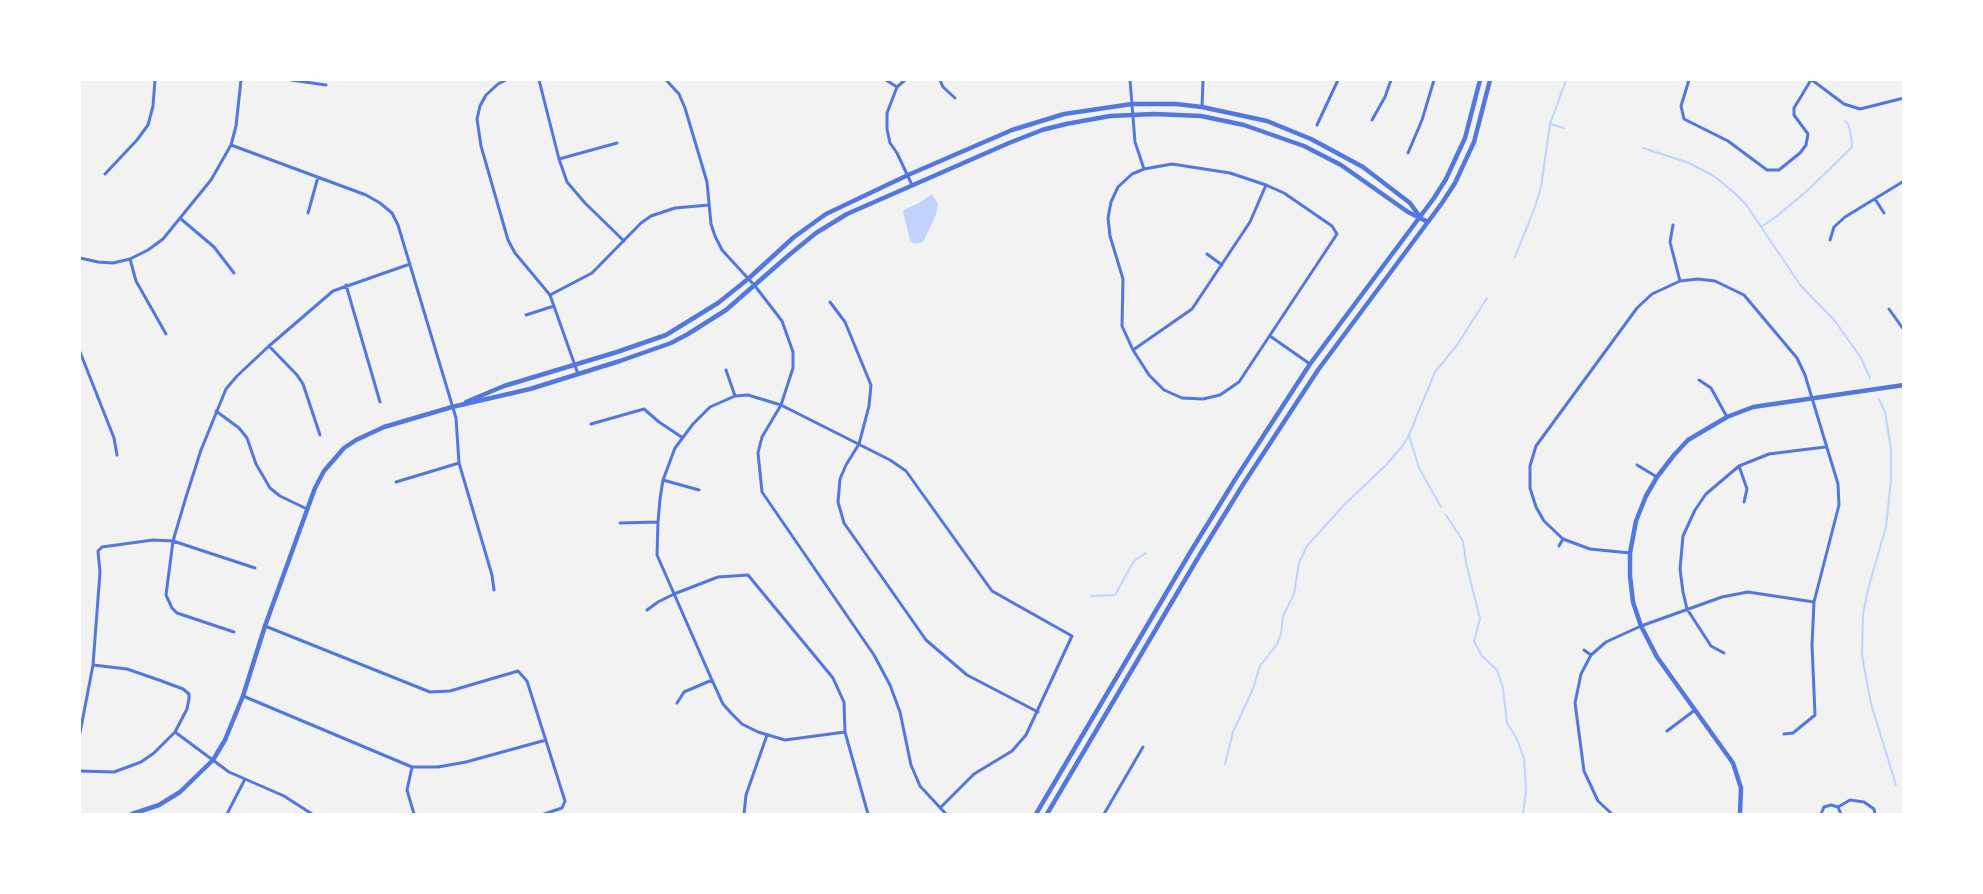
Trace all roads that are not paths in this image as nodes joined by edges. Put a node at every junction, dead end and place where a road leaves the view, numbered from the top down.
1 (155, 80) edge
2 (241, 80) edge
3 (291, 80) edge
4 (506, 80) edge
5 (539, 80) edge
6 (666, 80) edge
7 (886, 80) edge
8 (905, 80) edge
9 (940, 80) edge
10 (1130, 80) edge
11 (1203, 80) edge
12 (1338, 80) edge
13 (1391, 80) edge
14 (1434, 80) edge
15 (1480, 80) edge
16 (1490, 80) edge
17 (1689, 80) edge
18 (1812, 80) edge
19 (326, 85) dead end
20 (897, 87) junction
21 (955, 98) dead end
22 (1904, 98) edge
23 (1132, 104) junction
24 (1202, 106) junction
25 (1133, 115) junction
26 (1372, 120) dead end
27 (1317, 125) dead end
28 (617, 143) dead end
29 (231, 145) junction
30 (1408, 153) dead end
31 (559, 159) junction
32 (1144, 168) junction
33 (105, 174) dead end
34 (908, 175) junction
35 (318, 177) junction
36 (1904, 181) edge
37 (912, 185) junction
38 (1266, 185) junction
39 (1875, 199) junction
40 (710, 205) junction
41 (308, 213) dead end
42 (1884, 213) dead end
43 (1420, 217) junction
44 (181, 219) junction
45 (1428, 222) junction
46 (1673, 225) dead end
47 (1830, 240) dead end
48 (624, 241) junction
49 (1207, 255) dead end
50 (80, 258) edge
51 (130, 259) junction
52 (410, 264) junction
53 (1222, 265) junction
54 (234, 273) dead end
55 (748, 279) junction
56 (1680, 280) junction
57 (346, 285) junction
58 (755, 286) junction
59 (550, 295) junction
60 (830, 302) dead end
61 (554, 306) junction
62 (1888, 309) dead end
63 (526, 315) dead end
64 (1904, 330) edge
65 (165, 334) dead end
66 (1270, 336) junction
67 (269, 346) junction
68 (1132, 350) junction
69 (80, 352) edge
70 (575, 364) junction
71 (1310, 364) junction
72 (726, 370) dead end
73 (578, 374) junction
74 (1699, 380) dead end
75 (1904, 384) edge
76 (735, 396) junction
77 (1810, 397) junction
78 (380, 402) dead end
79 (781, 405) junction
80 (453, 407) junction
81 (216, 411) junction
82 (1727, 417) junction
83 (591, 424) dead end
84 (320, 435) dead end
85 (683, 438) junction
86 (860, 444) junction
87 (1826, 447) junction
88 (117, 455) dead end
89 (459, 463) junction
90 (1637, 465) dead end
91 (1739, 466) junction
92 (1657, 477) junction
93 (663, 480) junction
94 (396, 482) dead end
95 (699, 490) dead end
96 (1744, 502) dead end
97 (307, 509) junction
98 (657, 522) junction
99 (620, 523) dead end
100 (1563, 539) junction
101 (173, 541) junction
102 (1559, 546) dead end
103 (1630, 553) junction
104 (255, 568) dead end
105 (494, 590) dead end
106 (674, 594) junction
107 (1814, 602) junction
108 (1687, 609) junction
109 (647, 610) dead end
110 (265, 626) junction
111 (1641, 626) junction
112 (234, 632) dead end
113 (1584, 650) dead end
114 (1724, 653) dead end
115 (1591, 655) junction
116 (93, 665) junction
117 (712, 680) junction
118 (243, 696) junction
119 (677, 703) dead end
120 (1695, 710) junction
121 (1038, 712) junction
122 (1667, 730) dead end
123 (175, 732) junction
124 (845, 732) junction
125 (80, 734) edge
126 (1784, 734) dead end
127 (767, 735) junction
128 (546, 740) junction
129 (1143, 747) dead end
130 (213, 760) junction
131 (412, 767) junction
132 (80, 771) edge
133 (245, 779) junction
134 (1838, 807) junction
135 (940, 808) junction
136 (132, 814) edge
137 (227, 814) edge
138 (312, 814) edge
139 (414, 814) edge
140 (544, 814) edge
141 (744, 814) edge
142 (868, 814) edge
143 (945, 814) edge
144 (1036, 814) edge
145 (1047, 814) edge
146 (1104, 814) edge
147 (1610, 814) edge
148 (1740, 814) edge
149 (1821, 814) edge
150 (1841, 814) edge
151 (1875, 814) edge

1 - 33 street
2 - 29 street
3 - 19 street
4 - 59 street
5 - 31 street
6 - 40 street
7 - 20 street
8 - 20 street
9 - 21 street
10 - 23 street
11 - 24 street
12 - 27 street
13 - 26 street
14 - 30 street
15 - 43 street
16 - 45 street
17 - 18 street
18 - 22 street
20 - 34 street
23 - 24 street
23 - 25 street
23 - 34 street
24 - 43 street
25 - 32 street
25 - 37 street
25 - 43 street
28 - 31 street
29 - 35 street
29 - 44 street
31 - 48 street
32 - 38 street
32 - 68 street
34 - 37 street
34 - 55 street
35 - 41 street
35 - 52 street
36 - 39 street
37 - 58 street
38 - 53 street
38 - 66 street
39 - 42 street
39 - 47 street
40 - 48 street
40 - 55 street
43 - 45 street
43 - 71 street
44 - 51 street
44 - 54 street
45 - 145 street
46 - 56 street
48 - 59 street
49 - 53 street
50 - 51 street
51 - 65 street
52 - 57 street
52 - 80 street
53 - 68 street
55 - 58 street
55 - 70 street
56 - 77 street
56 - 100 street
57 - 67 street
57 - 78 street
58 - 73 street
58 - 79 street
59 - 61 street
60 - 86 street
61 - 63 street
61 - 70 street
62 - 64 street
66 - 68 street
66 - 71 street
67 - 81 street
67 - 84 street
69 - 88 street
70 - 73 street
70 - 80 street
71 - 144 street
72 - 76 street
73 - 80 street
74 - 82 street
75 - 77 street
76 - 79 street
76 - 85 street
77 - 82 street
77 - 87 street
79 - 86 street
79 - 135 street
80 - 89 street
80 - 97 street
81 - 97 street
81 - 101 street
82 - 92 street
83 - 85 street
85 - 93 street
86 - 121 street
86 - 121 street
87 - 91 street
87 - 107 street
89 - 94 street
89 - 105 street
90 - 92 street
91 - 96 street
91 - 108 street
92 - 103 street
93 - 95 street
93 - 98 street
97 - 110 street
98 - 99 street
98 - 106 street
100 - 102 street
100 - 103 street
101 - 104 street
101 - 112 street
101 - 116 street
103 - 111 street
106 - 109 street
106 - 117 street
106 - 124 street
107 - 108 street
107 - 126 street
108 - 111 street
108 - 114 street
110 - 118 street
110 - 128 street
111 - 115 street
111 - 120 street
113 - 115 street
115 - 147 street
116 - 123 street
116 - 125 street
117 - 119 street
117 - 127 street
118 - 130 street
118 - 131 street
120 - 122 street
120 - 148 street
121 - 135 street
123 - 130 street
123 - 132 street
124 - 127 street
124 - 142 street
127 - 141 street
128 - 131 street
128 - 140 street
129 - 146 street
130 - 133 street
130 - 136 street
131 - 139 street
133 - 137 street
133 - 138 street
134 - 149 street
134 - 150 street
134 - 151 street
135 - 143 street

